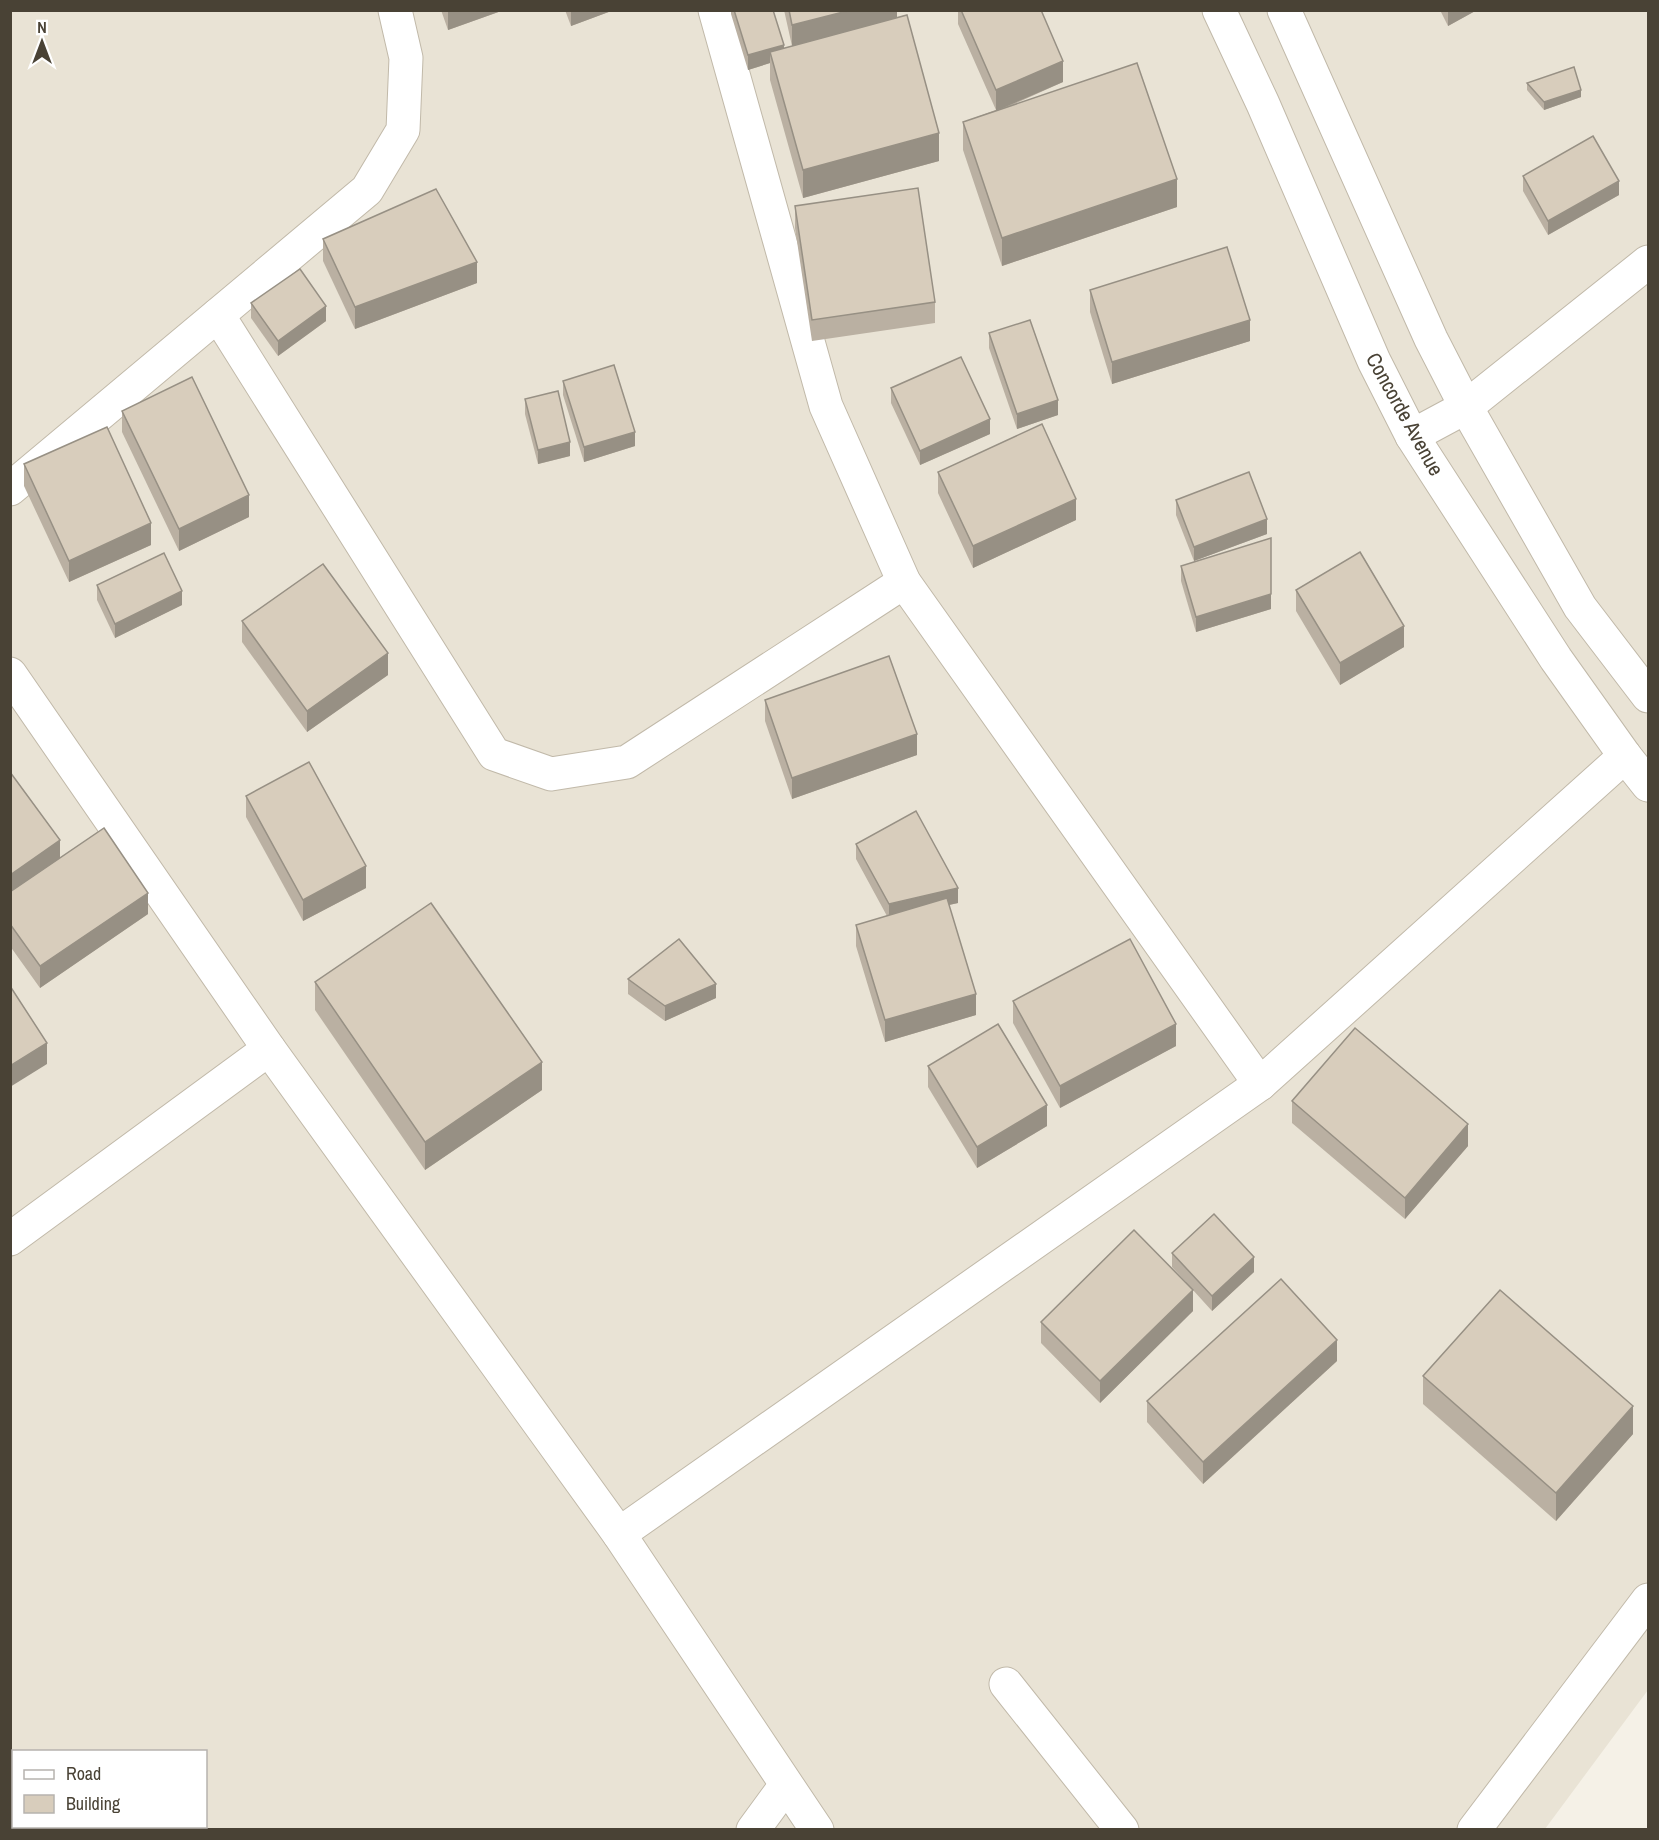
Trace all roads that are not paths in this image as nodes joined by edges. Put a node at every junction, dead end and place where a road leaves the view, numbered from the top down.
1 (395, 10) edge
2 (715, 10) edge
3 (1219, 10) edge
4 (1284, 10) edge
5 (1648, 262) edge
6 (218, 315) junction
7 (1466, 407) junction
8 (1412, 436) junction
9 (10, 489) edge
10 (904, 582) junction
11 (10, 674) edge
12 (1648, 696) edge
13 (1625, 756) junction
14 (1648, 785) edge
15 (269, 1049) junction
16 (1260, 1084) junction
17 (10, 1239) edge
18 (619, 1534) junction
19 (1648, 1600) edge
20 (1006, 1684) dead end
21 (786, 1785) junction
22 (753, 1830) edge
23 (818, 1830) edge
24 (1122, 1830) edge
25 (1474, 1830) edge

1 - 6 street
2 - 10 street
3 - 8 street, Concorde Avenue
4 - 7 street
5 - 7 street
6 - 9 street
6 - 10 street
7 - 8 street
7 - 12 street
8 - 13 street, Concorde Avenue
10 - 16 street
11 - 15 street
13 - 14 street, Concorde Avenue
13 - 16 street
15 - 17 street
15 - 18 street
16 - 18 street
18 - 21 street
19 - 25 street
20 - 24 street
21 - 22 street
21 - 23 street

